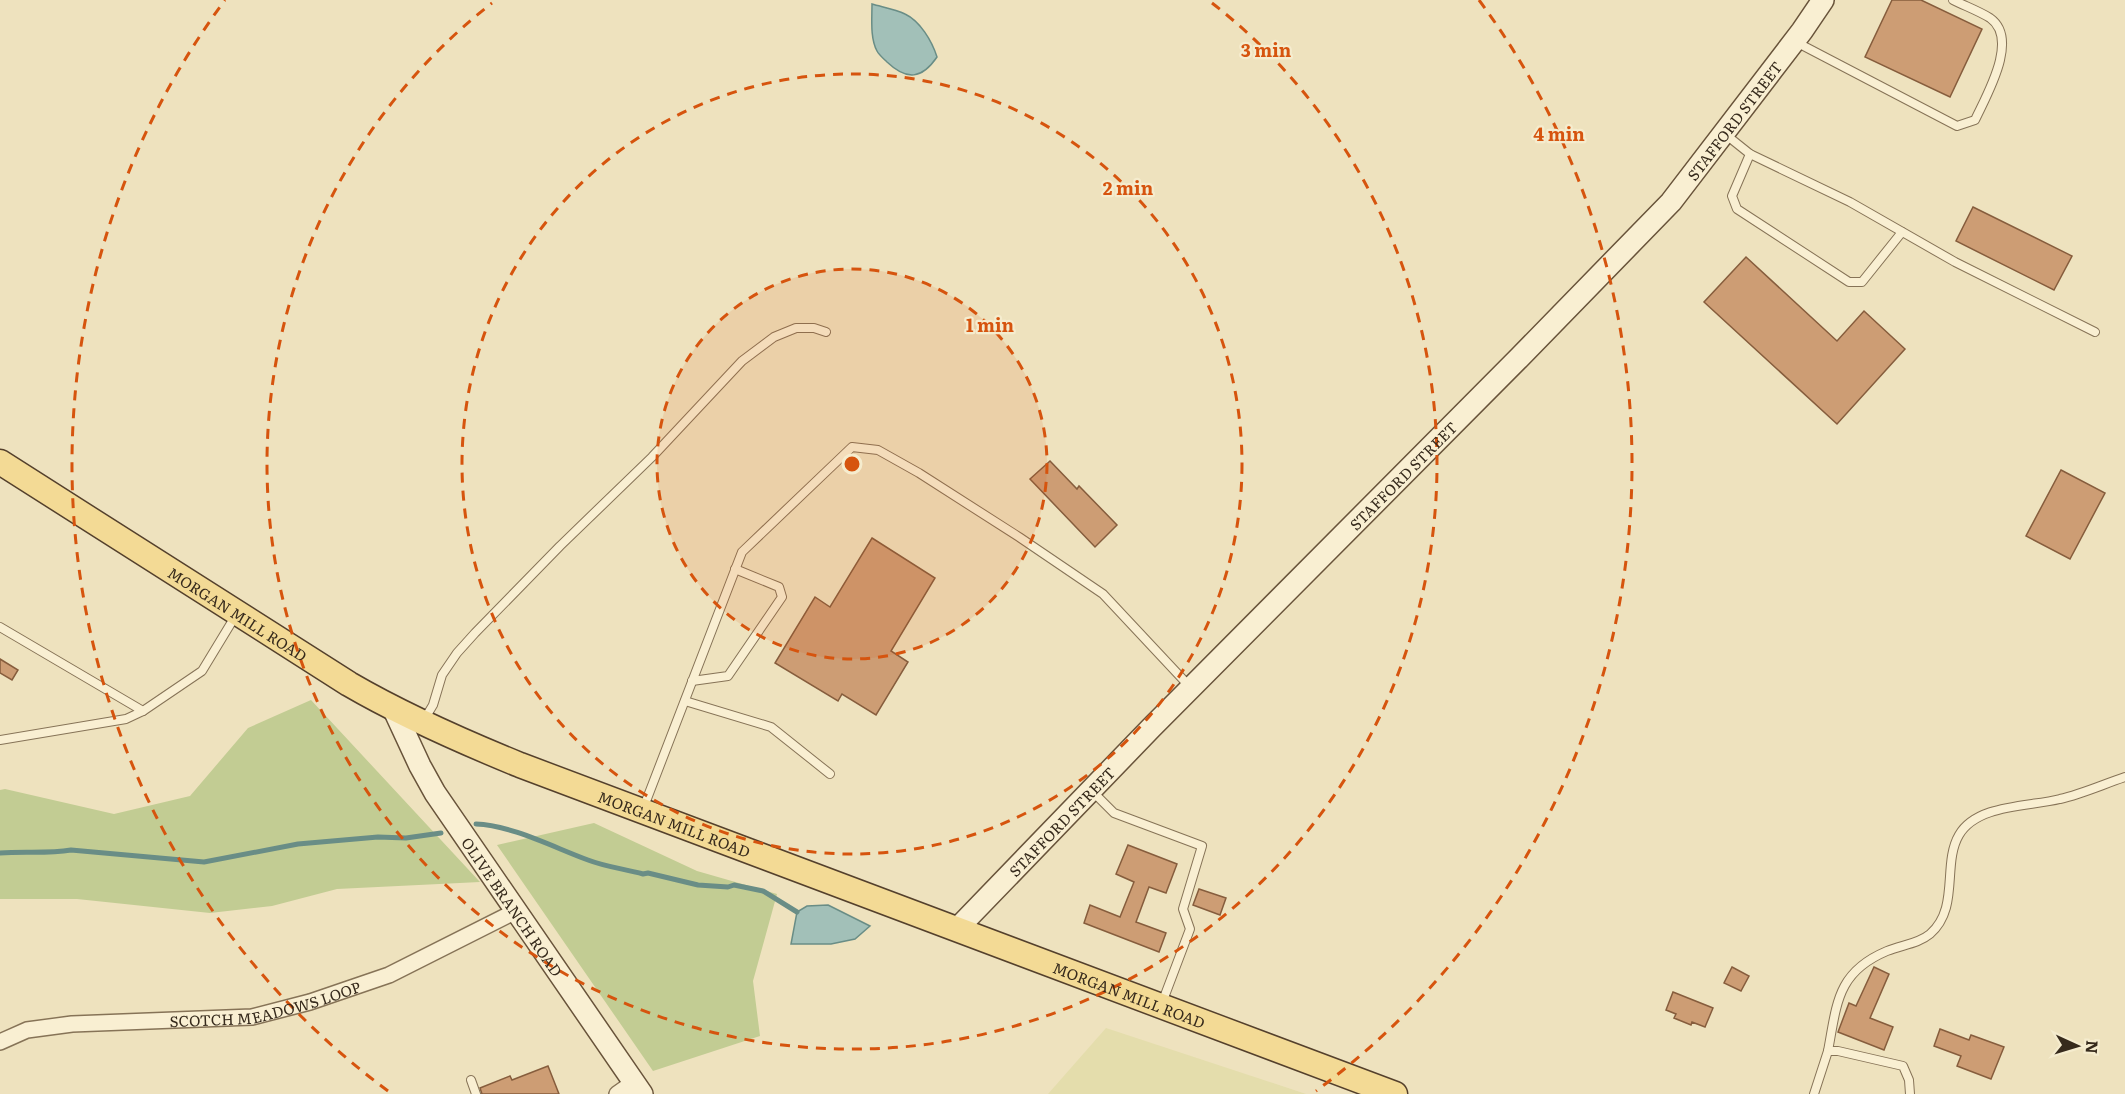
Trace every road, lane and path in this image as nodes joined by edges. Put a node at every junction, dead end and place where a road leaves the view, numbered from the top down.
1 (1823, 0) edge
2 (1953, 0) edge
3 (1794, 41) junction
4 (1724, 133) junction
5 (1750, 154) junction
6 (1902, 232) junction
7 (826, 332) dead end
8 (2096, 332) dead end
9 (0, 462) edge
10 (735, 569) junction
11 (237, 614) junction
12 (0, 627) edge
13 (692, 681) junction
14 (1191, 688) junction
15 (684, 701) junction
16 (394, 710) junction
17 (143, 711) junction
18 (422, 723) junction
19 (0, 740) edge
20 (830, 774) dead end
21 (2125, 777) edge
22 (1091, 790) junction
23 (642, 811) junction
24 (516, 911) junction
25 (957, 929) junction
26 (1161, 1006) junction
27 (0, 1042) edge
28 (1828, 1051) junction
29 (471, 1080) dead end
30 (631, 1090) edge
31 (476, 1094) edge
32 (1395, 1094) edge
33 (1814, 1094) edge
34 (1910, 1094) edge

1 - 3 street, STAFFORD STREET
2 - 3 lane
3 - 4 street, STAFFORD STREET
4 - 5 lane
4 - 14 street, STAFFORD STREET
5 - 6 lane
5 - 6 lane
6 - 8 lane
7 - 18 lane
9 - 11 main road, MORGAN MILL ROAD
10 - 13 lane
10 - 13 lane
10 - 14 lane
11 - 16 main road, MORGAN MILL ROAD
11 - 17 lane
12 - 17 lane
13 - 15 lane
14 - 22 street, STAFFORD STREET
15 - 20 lane
15 - 23 lane
16 - 18 main road, MORGAN MILL ROAD
16 - 24 street, OLIVE BRANCH ROAD
17 - 19 lane
18 - 23 main road, MORGAN MILL ROAD
21 - 28 lane
22 - 25 street, STAFFORD STREET
22 - 26 lane
23 - 25 main road, MORGAN MILL ROAD
24 - 27 street, SCOTCH MEADOWS LOOP
24 - 30 street, OLIVE BRANCH ROAD
25 - 26 main road, MORGAN MILL ROAD
26 - 32 main road, MORGAN MILL ROAD
28 - 33 lane
28 - 34 lane
29 - 31 lane

